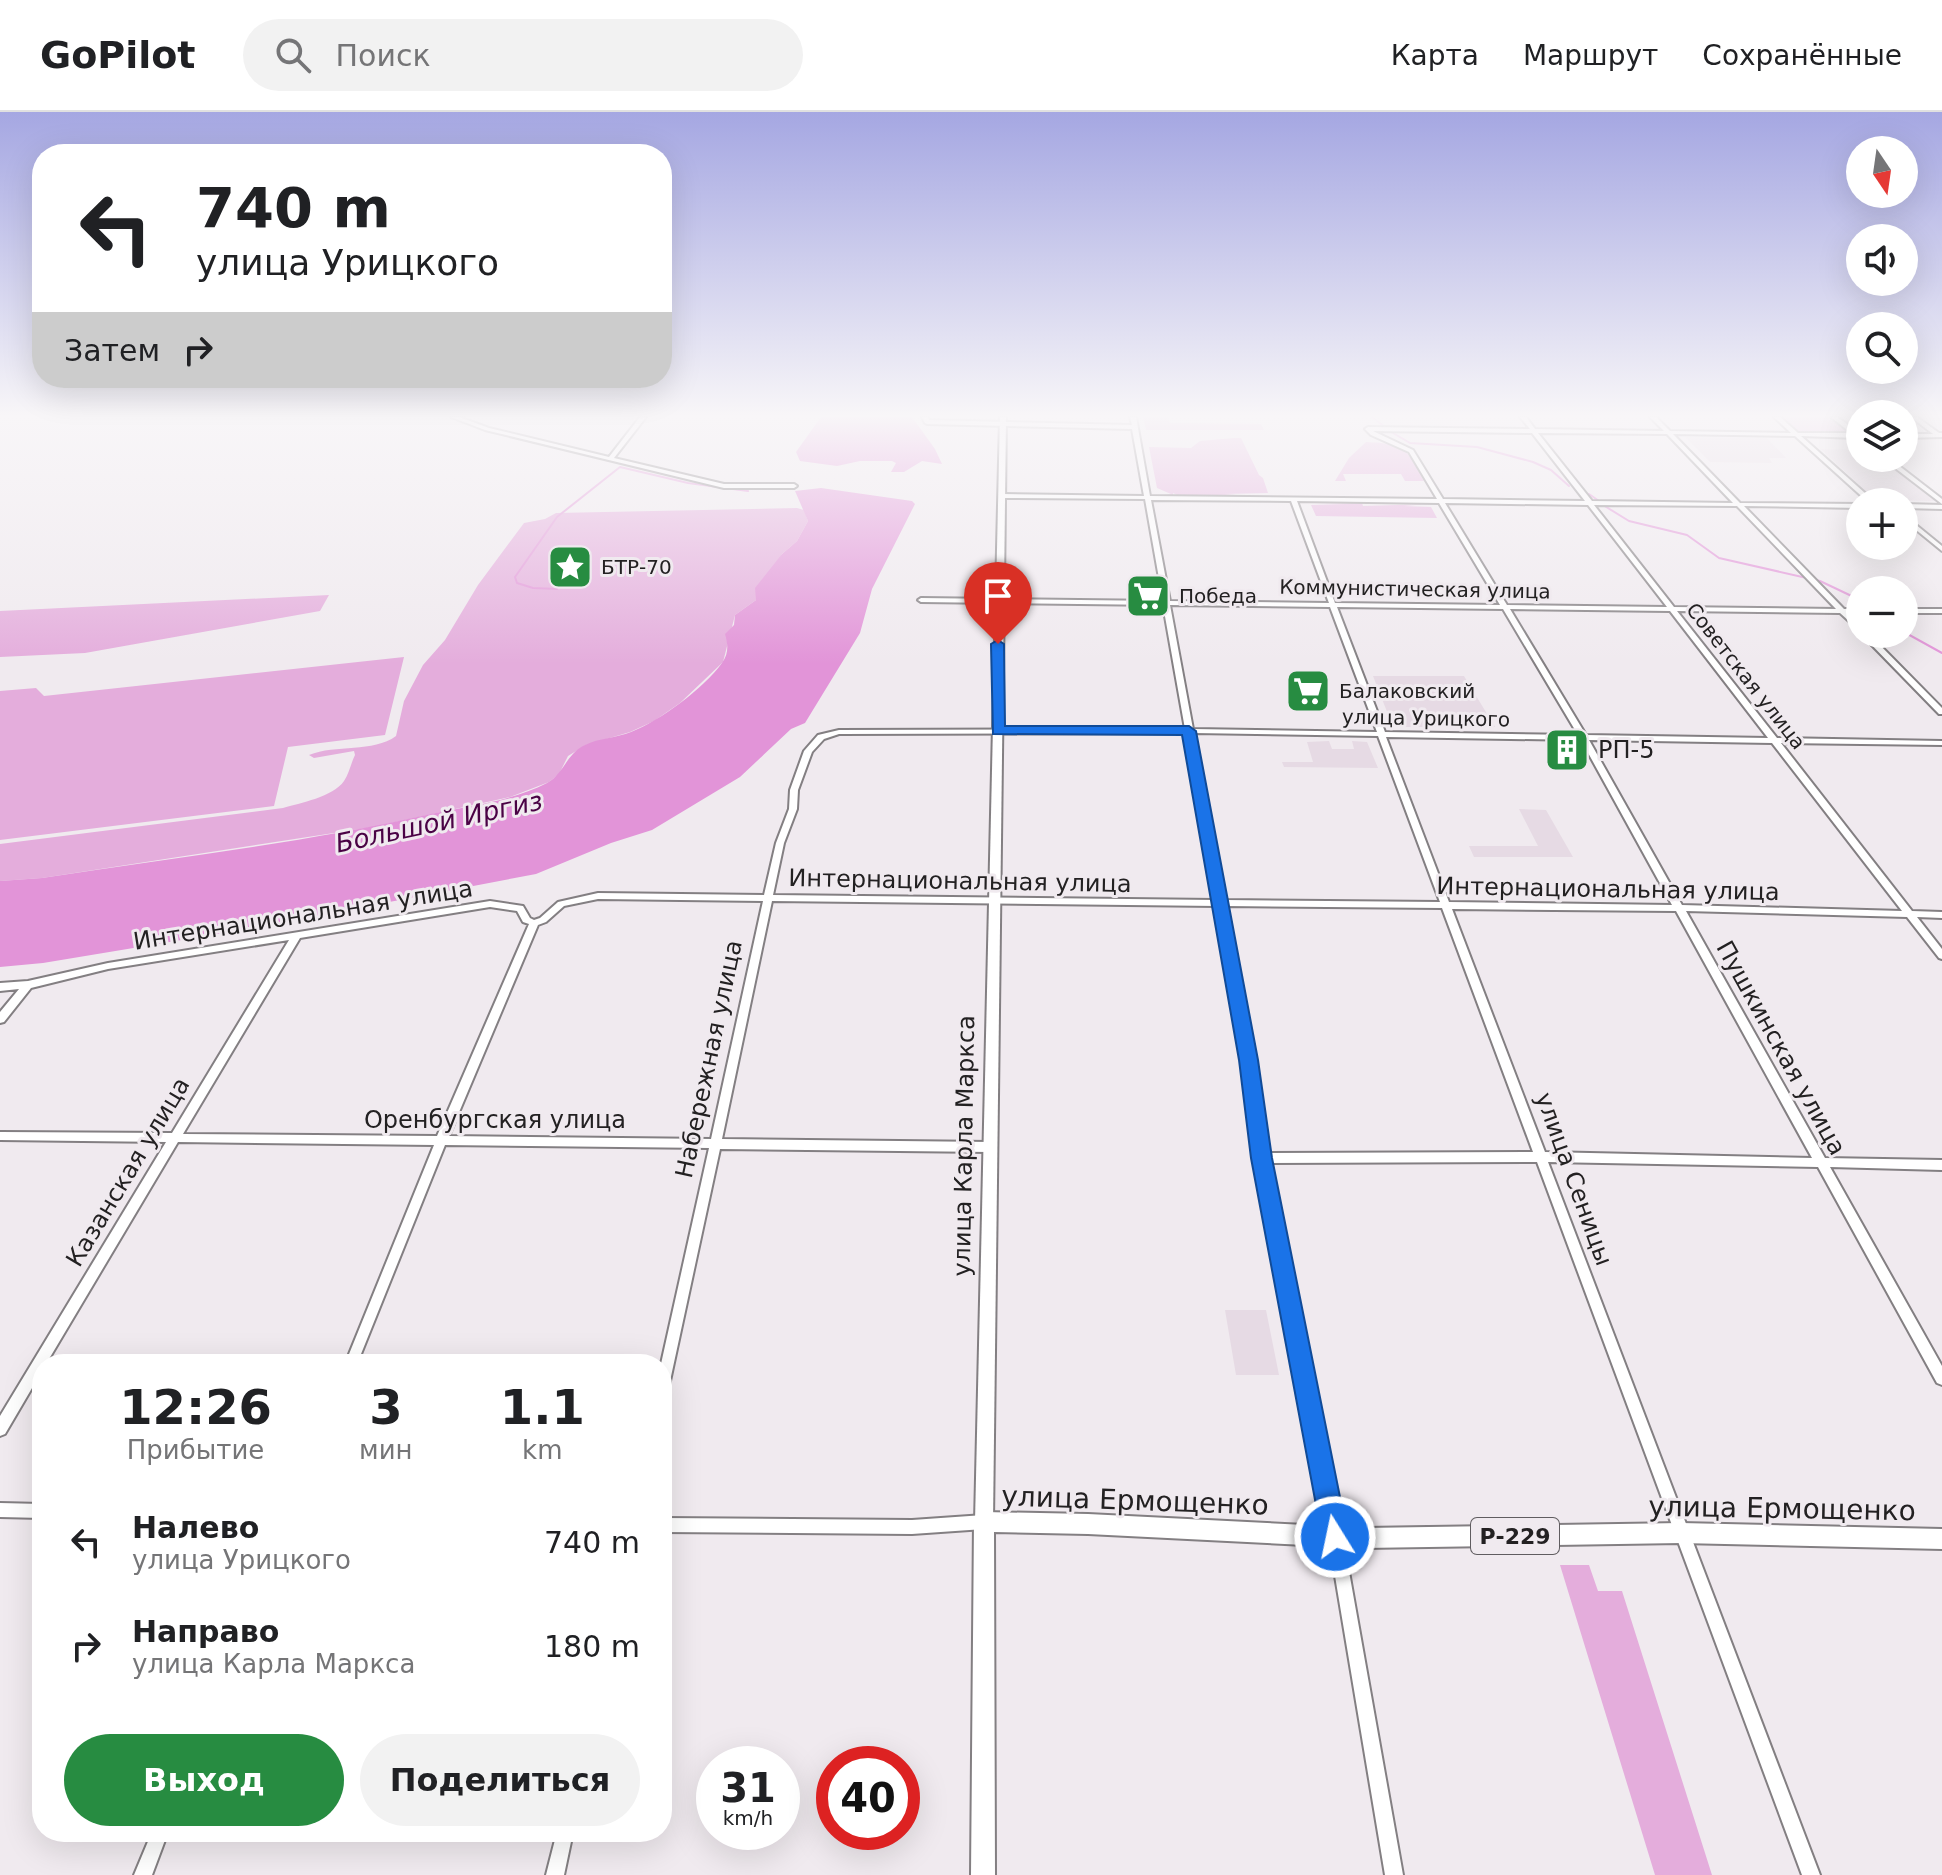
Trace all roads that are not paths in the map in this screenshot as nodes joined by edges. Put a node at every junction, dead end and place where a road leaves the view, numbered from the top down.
1 (1002, 499) edge
2 (1148, 499) edge
3 (1293, 499) edge
4 (1306, 499) edge
5 (1439, 499) edge
6 (1585, 499) edge
7 (1731, 499) edge
8 (1441, 502) junction
9 (1589, 504) junction
10 (1736, 504) junction
11 (1942, 505) edge
12 (1846, 506) edge
13 (1918, 506) edge
14 (1918, 529) edge
15 (1942, 549) edge
16 (921, 600) dead end
17 (998, 600) junction
18 (1166, 602) junction
19 (1333, 604) junction
20 (1504, 606) junction
21 (1674, 610) junction
22 (1842, 611) junction
23 (1846, 611) edge
24 (1918, 611) edge
25 (1942, 611) edge
26 (1846, 615) edge
27 (1879, 648) edge
28 (1942, 712) edge
29 (998, 731) junction
30 (1189, 731) junction
31 (1381, 735) junction
32 (1583, 736) junction
33 (814, 740) joint
34 (1775, 740) junction
35 (1942, 743) edge
36 (768, 899) junction
37 (993, 900) junction
38 (1219, 905) junction
39 (1447, 906) junction
40 (1678, 908) junction
41 (1909, 914) junction
42 (1942, 915) edge
43 (534, 923) junction
44 (295, 938) junction
45 (1942, 956) edge
46 (28, 985) junction
47 (0, 987) edge
48 (0, 1019) edge
49 (0, 1136) edge
50 (173, 1139) junction
51 (441, 1141) junction
52 (716, 1143) junction
53 (990, 1147) junction
54 (1543, 1157) junction
55 (1261, 1158) junction
56 (1820, 1162) junction
57 (1942, 1165) edge
58 (45, 1354) edge
59 (355, 1354) edge
60 (670, 1354) edge
61 (32, 1375) edge
62 (1942, 1379) edge
63 (0, 1429) edge
64 (0, 1510) edge
65 (32, 1511) edge
66 (984, 1522) junction
67 (672, 1525) edge
68 (1681, 1533) junction
69 (1335, 1537) junction
70 (1942, 1539) edge
71 (156, 1842) edge
72 (563, 1842) edge
73 (143, 1875) edge
74 (555, 1875) edge
75 (983, 1875) edge
76 (1394, 1875) edge
77 (1811, 1875) edge

1 - 17 main road, улица Карла Маркса
2 - 18 street
3 - 19 street, улица Сеницы
4 - 8 street
5 - 8 street, Пушкинская улица
6 - 9 street, Советская улица
7 - 10 street
8 - 9 street
8 - 20 street, Пушкинская улица
9 - 10 street
9 - 21 street, Советская улица
10 - 12 street
10 - 22 street
11 - 13 street
14 - 15 street
16 - 17 street, Коммунистическая улица
17 - 18 street, Коммунистическая улица
17 - 29 main road, улица Карла Маркса
18 - 19 street, Коммунистическая улица
18 - 30 street
19 - 20 street, Коммунистическая улица
19 - 31 street, улица Сеницы
20 - 21 street, Коммунистическая улица
20 - 32 street, Пушкинская улица
21 - 22 street, Коммунистическая улица
21 - 34 street, Советская улица
22 - 23 street, Коммунистическая улица
22 - 26 street
24 - 25 street
27 - 28 street
29 - 30 street, улица Урицкого
29 - 33 street, улица Урицкого
29 - 37 main road, улица Карла Маркса
30 - 31 street, улица Урицкого
30 - 38 street
31 - 32 street, улица Урицкого
31 - 39 street, улица Сеницы
32 - 34 street, улица Урицкого
32 - 40 street, Пушкинская улица
33 - 36 street, Набережная улица
34 - 35 street, улица Урицкого
34 - 41 street, Советская улица
36 - 37 street, Интернациональная улица
36 - 43 street, Интернациональная улица
36 - 52 street, Набережная улица
37 - 38 street, Интернациональная улица
37 - 53 main road, улица Карла Маркса
38 - 39 street, Интернациональная улица
38 - 55 street
39 - 40 street, Интернациональная улица
39 - 54 street, улица Сеницы
40 - 41 street, Интернациональная улица
40 - 56 street, Пушкинская улица
41 - 42 street, Интернациональная улица
41 - 45 street, Советская улица
43 - 44 street, Интернациональная улица
43 - 51 street
44 - 46 street, Интернациональная улица
44 - 50 street, Казанская улица
46 - 47 street, Интернациональная улица
46 - 48 street
49 - 50 street, Оренбургская улица
50 - 51 street, Оренбургская улица
50 - 58 street, Казанская улица
51 - 52 street, Оренбургская улица
51 - 59 street
52 - 53 street, Оренбургская улица
52 - 60 street, Набережная улица
53 - 66 main road, улица Карла Маркса
54 - 55 street
54 - 56 street
54 - 68 street, улица Сеницы
55 - 69 street
56 - 57 street
56 - 62 street, Пушкинская улица
61 - 63 street, Казанская улица
64 - 65 street
66 - 67 street, улица Ермощенко
66 - 69 highway, улица Ермощенко / Р-229
66 - 75 highway, улица Карла Маркса
68 - 69 highway, улица Ермощенко / Р-229
68 - 70 highway, улица Ермощенко / Р-229
68 - 77 street, улица Сеницы
69 - 76 street
71 - 73 street
72 - 74 street

